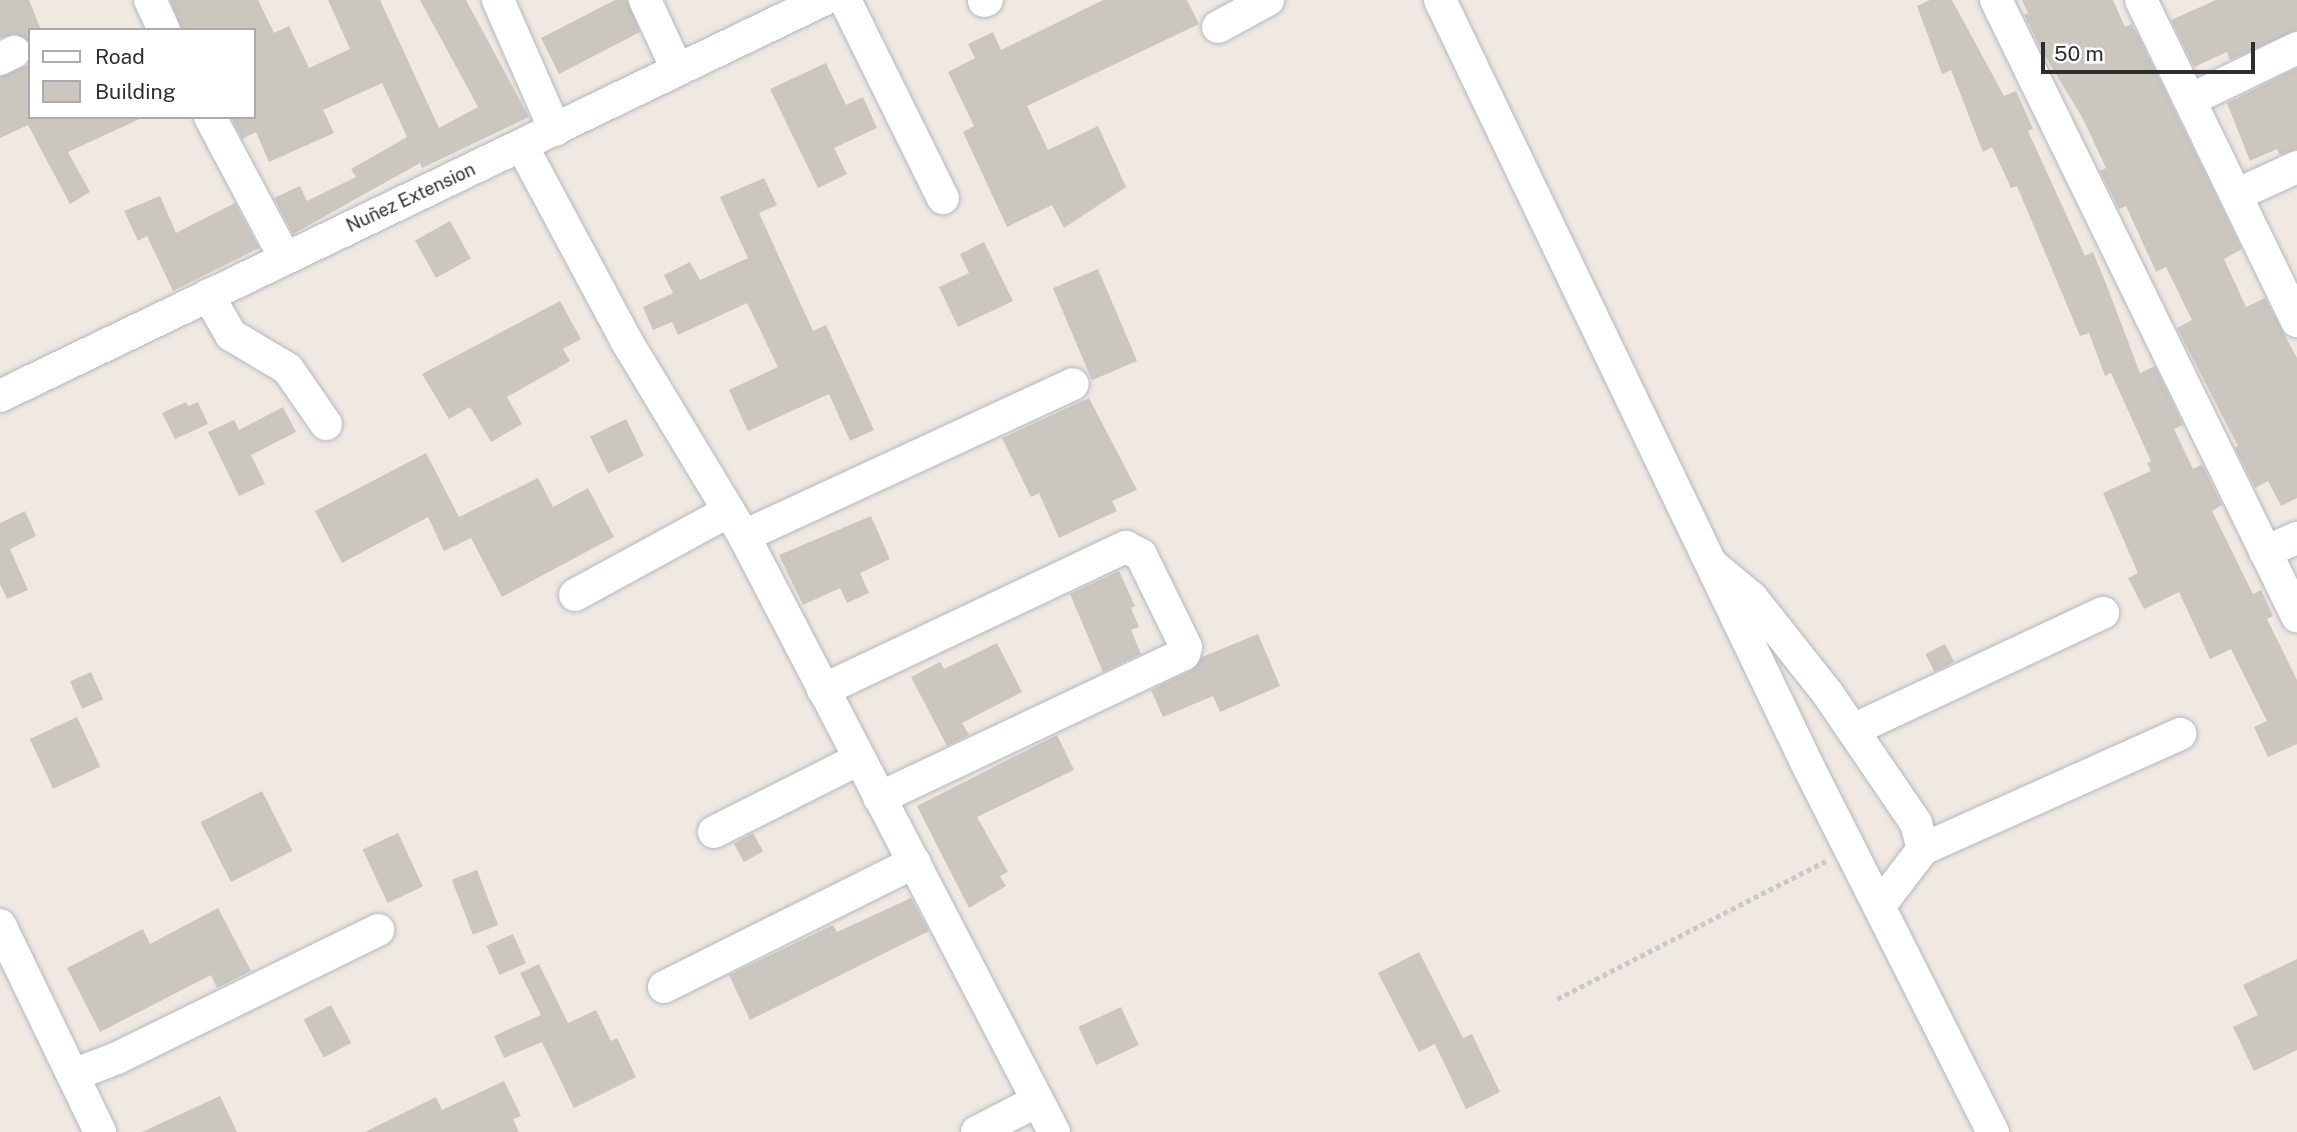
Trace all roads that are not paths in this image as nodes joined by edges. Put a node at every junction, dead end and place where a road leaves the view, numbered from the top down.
1 (150, 0) edge
2 (498, 0) edge
3 (645, 0) edge
4 (823, 0) edge
5 (845, 0) edge
6 (1268, 0) edge
7 (1440, 0) edge
8 (1996, 0) edge
9 (2141, 0) edge
10 (1219, 27) dead end
11 (163, 28) edge
12 (2297, 48) edge
13 (677, 69) junction
14 (2190, 100) junction
15 (211, 119) edge
16 (555, 130) junction
17 (522, 146) junction
18 (2297, 167) edge
19 (2236, 195) junction
20 (943, 198) dead end
21 (285, 258) junction
22 (208, 295) junction
23 (2297, 321) edge
24 (1073, 384) dead end
25 (0, 397) edge
26 (326, 424) dead end
27 (737, 524) junction
28 (2297, 538) edge
29 (2265, 552) junction
30 (1710, 564) junction
31 (575, 595) dead end
32 (2103, 612) dead end
33 (2297, 616) edge
34 (823, 690) junction
35 (1855, 729) junction
36 (2180, 734) dead end
37 (859, 759) junction
38 (879, 798) junction
39 (714, 832) dead end
40 (1923, 849) junction
41 (915, 862) junction
42 (1881, 904) junction
43 (0, 925) edge
44 (378, 930) dead end
45 (664, 987) dead end
46 (73, 1075) junction
47 (1037, 1101) junction
48 (100, 1132) edge
49 (977, 1132) edge
50 (1054, 1132) edge
51 (1993, 1132) edge

1 - 11 street
2 - 16 street
3 - 13 street
4 - 13 street, Nuñez Extension
5 - 20 street
6 - 10 street
7 - 30 street
8 - 29 street
9 - 14 street
12 - 14 street
13 - 16 street, Nuñez Extension
14 - 19 street
15 - 21 street
16 - 17 street, Nuñez Extension
17 - 21 street, Nuñez Extension
17 - 27 street
18 - 19 street
19 - 23 street
21 - 22 street, Nuñez Extension
22 - 25 street, Nuñez Extension
22 - 26 street
24 - 27 street
27 - 31 street
27 - 34 street
28 - 29 street
29 - 33 street
30 - 35 street
30 - 42 street
32 - 35 street
34 - 37 street
34 - 38 street
35 - 40 street
36 - 40 street
37 - 38 street
37 - 39 street
38 - 41 street
40 - 42 street
41 - 45 street
41 - 47 street
42 - 51 street
43 - 46 street
44 - 46 street
46 - 48 street
47 - 49 street
47 - 50 street

